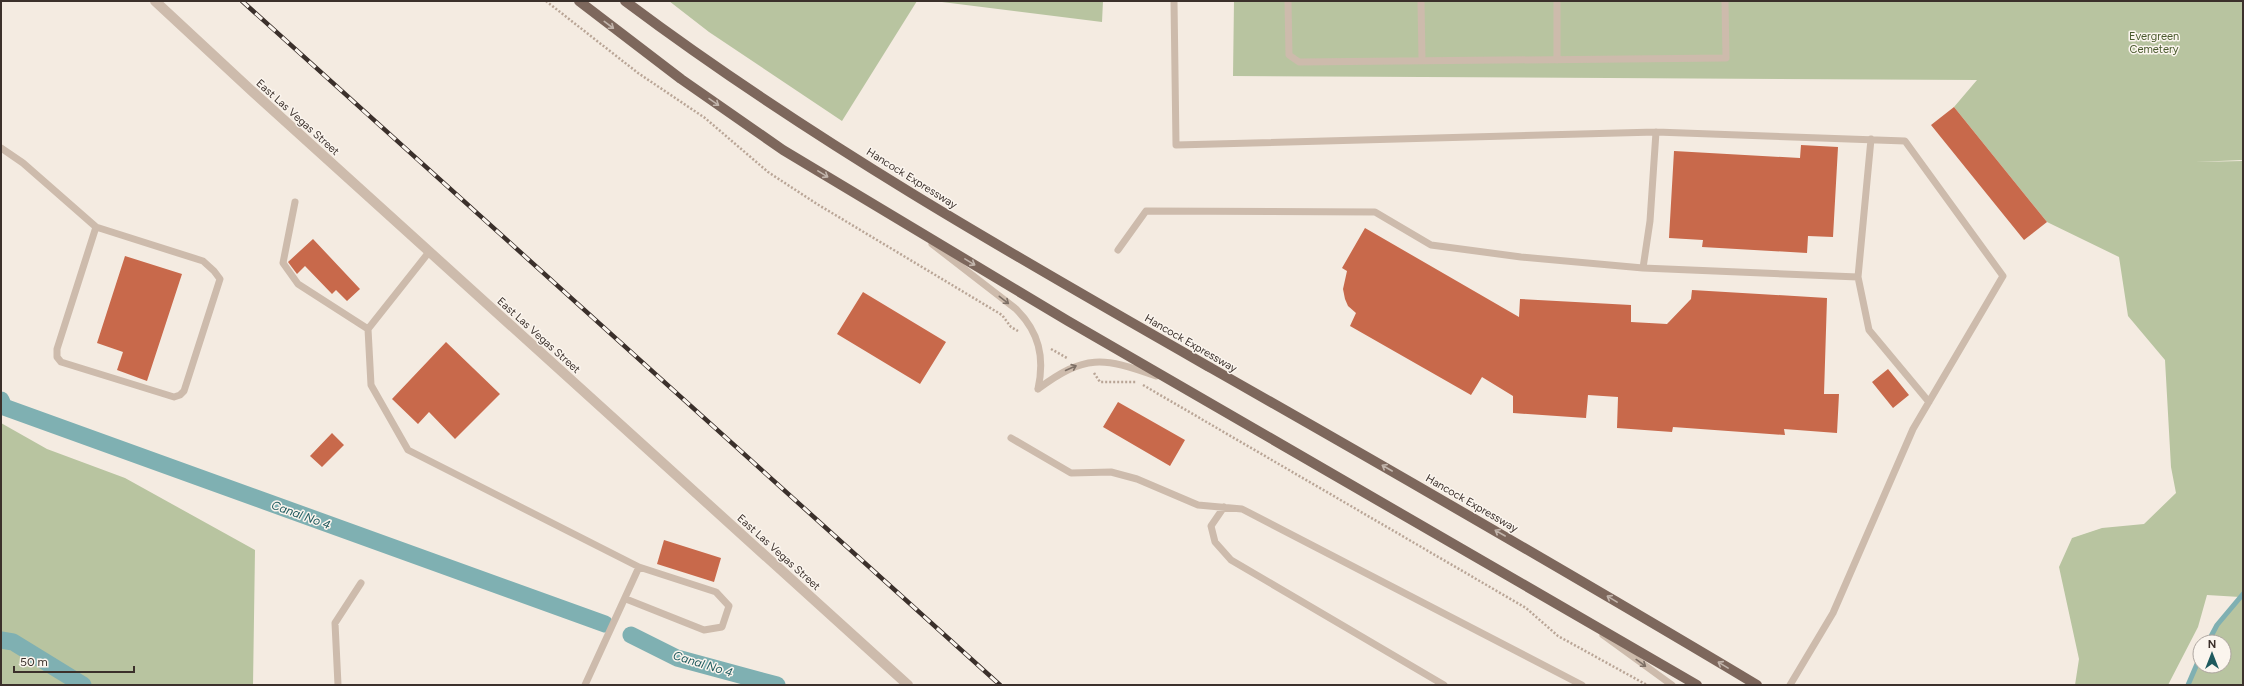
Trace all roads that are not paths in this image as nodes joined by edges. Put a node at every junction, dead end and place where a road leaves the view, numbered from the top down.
1 (155, 1) edge
2 (579, 1) edge
3 (625, 1) edge
4 (1174, 1) edge
5 (1288, 1) edge
6 (1421, 1) edge
7 (1557, 1) edge
8 (1725, 1) edge
9 (1422, 60) junction
10 (1558, 60) junction
11 (1656, 132) junction
12 (1871, 140) junction
13 (1, 148) edge
14 (295, 202) dead end
15 (907, 224) junction
16 (96, 228) junction
17 (1118, 250) dead end
18 (429, 252) junction
19 (1643, 268) junction
20 (1858, 277) junction
21 (368, 329) junction
22 (1173, 382) junction
23 (1929, 402) junction
24 (1011, 438) dead end
25 (1224, 507) junction
26 (639, 567) junction
27 (362, 583) dead end
28 (626, 598) junction
29 (1576, 615) junction
30 (338, 685) edge
31 (585, 685) edge
32 (908, 685) edge
33 (1444, 685) edge
34 (1582, 685) edge
35 (1672, 685) edge
36 (1697, 685) edge
37 (1757, 685) edge
38 (1790, 685) edge

1 - 18 street, East Las Vegas Street
2 -> 15 main road
37 -> 3 main road, Hancock Expressway
4 - 11 lane
5 - 9 lane
6 - 9 lane
7 - 10 lane
8 - 10 lane
9 - 10 lane
11 - 12 lane
11 - 19 lane
12 - 20 lane
12 - 23 lane
13 - 16 lane
14 - 21 lane
15 -> 22 main road
15 -> 22 lane
16 - 16 lane
17 - 19 lane
18 - 21 lane
18 - 32 street, East Las Vegas Street
19 - 20 lane
20 - 23 lane
21 - 26 lane
22 - 29 main road
23 - 38 lane
24 - 25 lane
25 - 33 lane
25 - 34 lane
26 - 28 lane
26 - 28 lane
27 - 30 lane
28 - 31 lane
29 -> 35 lane
29 - 36 main road

